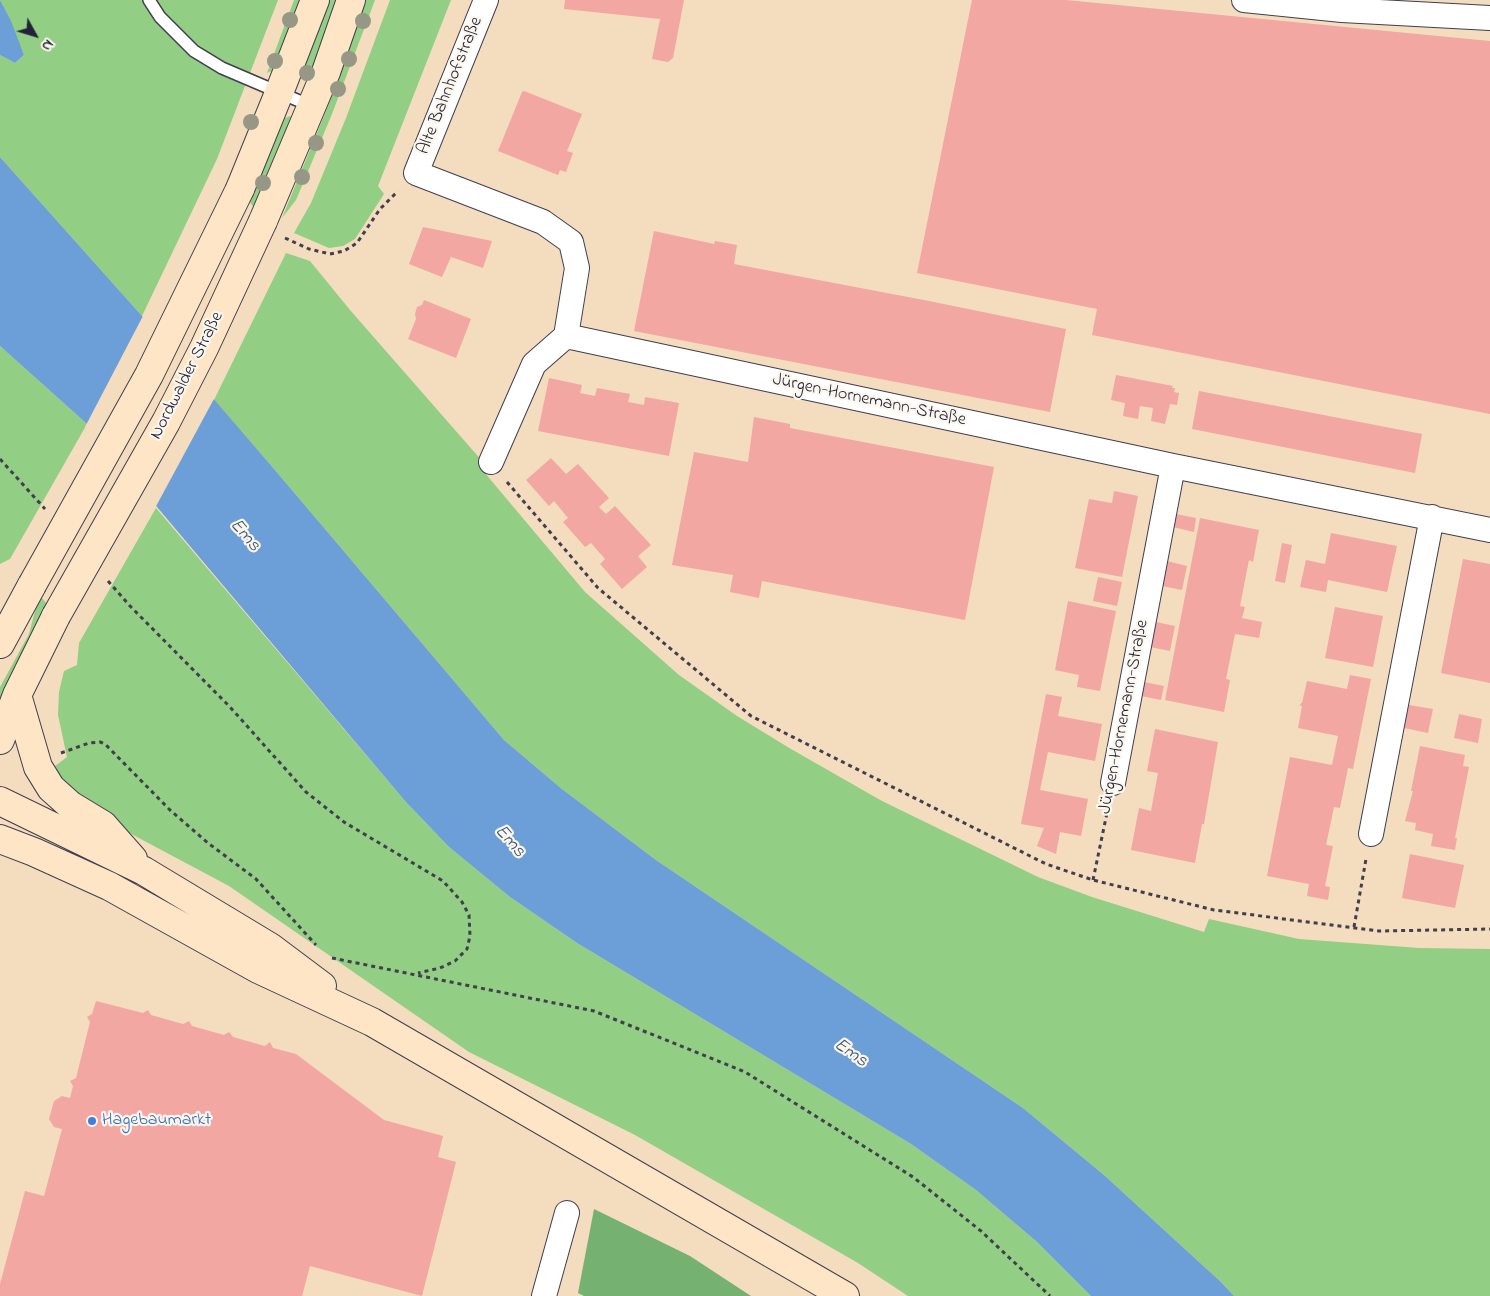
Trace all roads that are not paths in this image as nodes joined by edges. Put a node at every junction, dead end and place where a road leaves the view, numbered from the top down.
1 (149, 0) edge
2 (315, 0) edge
3 (352, 0) edge
4 (486, 0) edge
5 (1244, 0) edge
6 (1490, 18) edge
7 (280, 93) junction
8 (311, 106) junction
9 (566, 336) junction
10 (490, 462) road end
11 (1173, 466) junction
12 (1432, 517) junction
13 (1490, 530) edge
14 (0, 644) edge
15 (17, 695) junction
16 (0, 740) edge
17 (1113, 783) road end
18 (0, 801) edge
19 (1371, 834) road end
20 (0, 839) edge
21 (144, 871) junction
22 (372, 1022) junction
23 (567, 1213) dead end
24 (544, 1296) edge
25 (845, 1296) edge

1 - 7 lane
2 - 7 main road, Nordwalder Straße
3 - 8 main road, Nordwalder Straße
4 - 9 street, Alte Bahnhofstraße
5 - 6 street
7 - 8 lane
7 - 14 main road, Nordwalder Straße, bridge
8 - 15 main road, Nordwalder Straße, bridge
9 - 10 street
9 - 11 street, Jürgen-Hornemann-Straße
11 - 12 street, Jürgen-Hornemann-Straße
11 - 17 street, Jürgen-Hornemann-Straße
12 - 13 street, Jürgen-Hornemann-Straße
12 - 19 street
15 - 16 main road, Nordwalder Straße
15 - 21 main road
18 - 21 main road
20 - 22 main road
21 - 22 main road
22 - 25 main road
23 - 24 street

